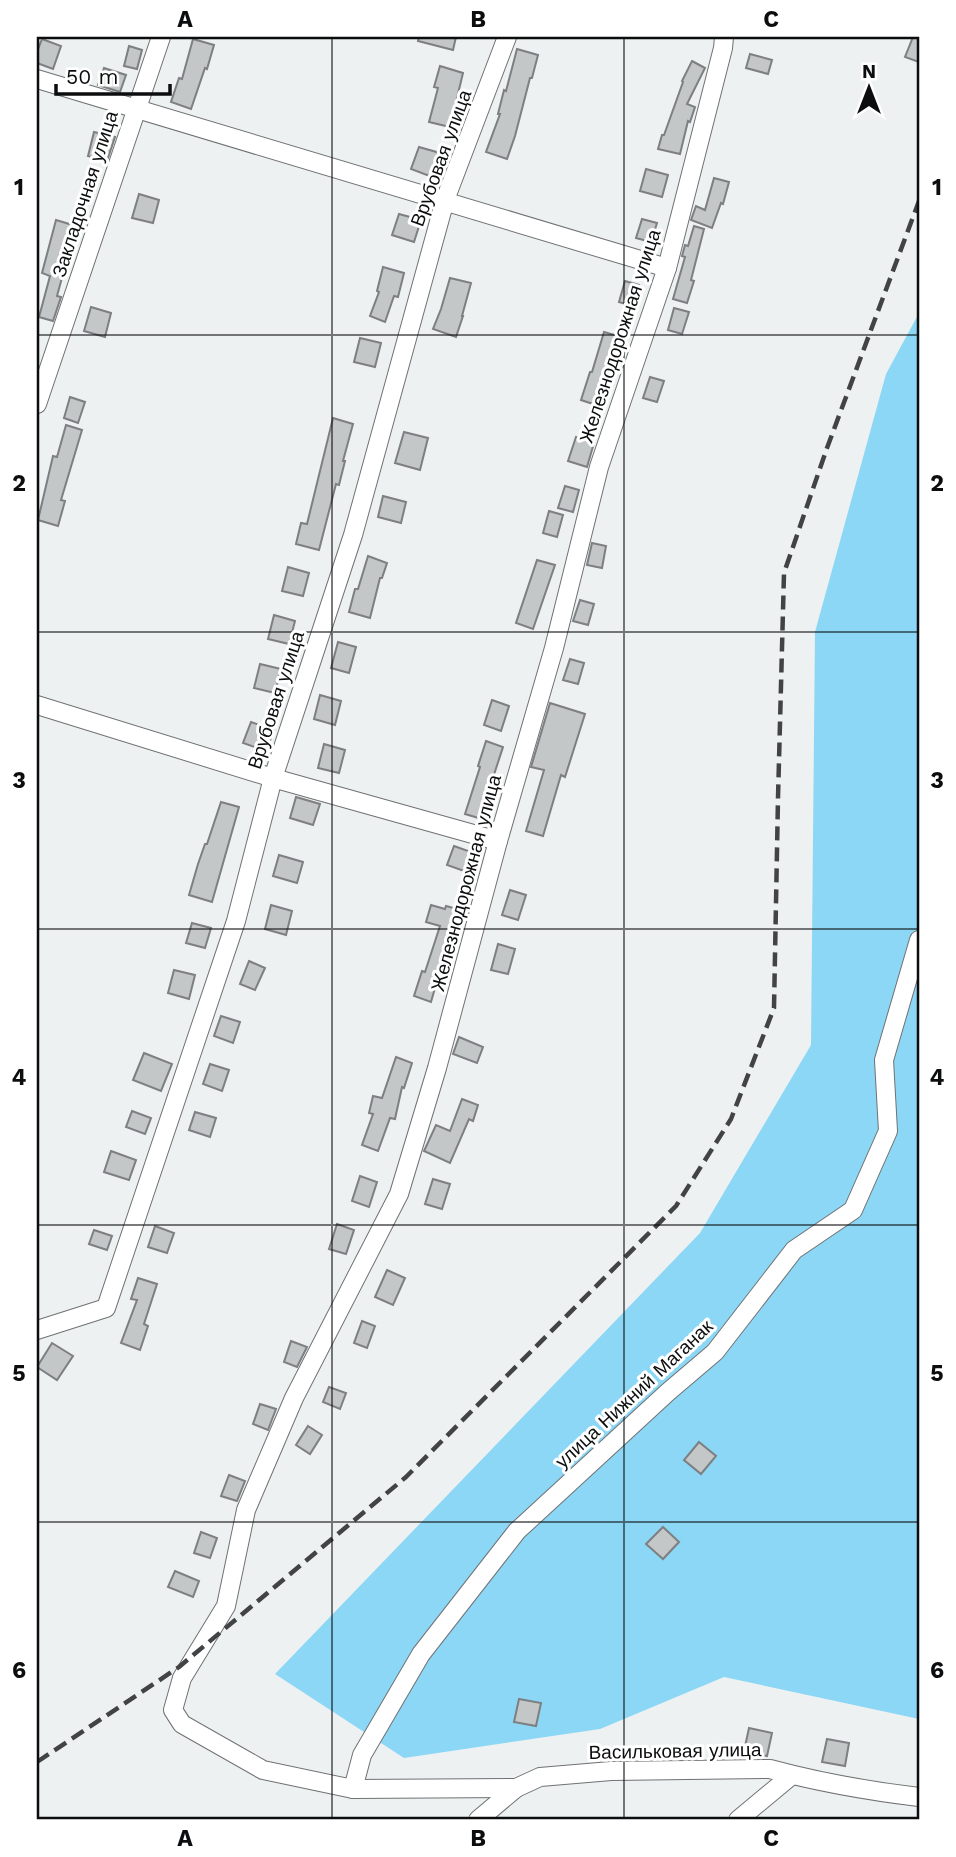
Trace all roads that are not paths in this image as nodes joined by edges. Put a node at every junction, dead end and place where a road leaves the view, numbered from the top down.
1 (161, 37) edge
2 (507, 37) edge
3 (724, 37) edge
4 (37, 79) edge
5 (135, 109) junction
6 (444, 200) junction
7 (667, 268) junction
8 (37, 404) edge
9 (37, 705) edge
10 (272, 778) junction
11 (498, 841) junction
12 (919, 940) edge
13 (37, 1330) edge
14 (173, 1710) joint
15 (792, 1775) junction
16 (516, 1788) junction
17 (352, 1789) junction
18 (919, 1797) edge
19 (478, 1820) edge
20 (738, 1820) edge

1 - 5 street, Закладочная улица
2 - 6 street, Врубовая улица
3 - 7 street, Железнодорожная улица
4 - 5 street
5 - 6 street
5 - 8 street, Закладочная улица
6 - 7 street
6 - 10 street, Врубовая улица
7 - 11 street, Железнодорожная улица
9 - 10 street
10 - 11 street
10 - 13 street, Врубовая улица
11 - 14 street, Железнодорожная улица
12 - 17 street, улица Нижний Маганак
14 - 17 street, Васильковая улица
15 - 16 street, Васильковая улица
15 - 18 street, Васильковая улица
15 - 20 street
16 - 17 street, Васильковая улица
16 - 19 street, Васильковая улица

